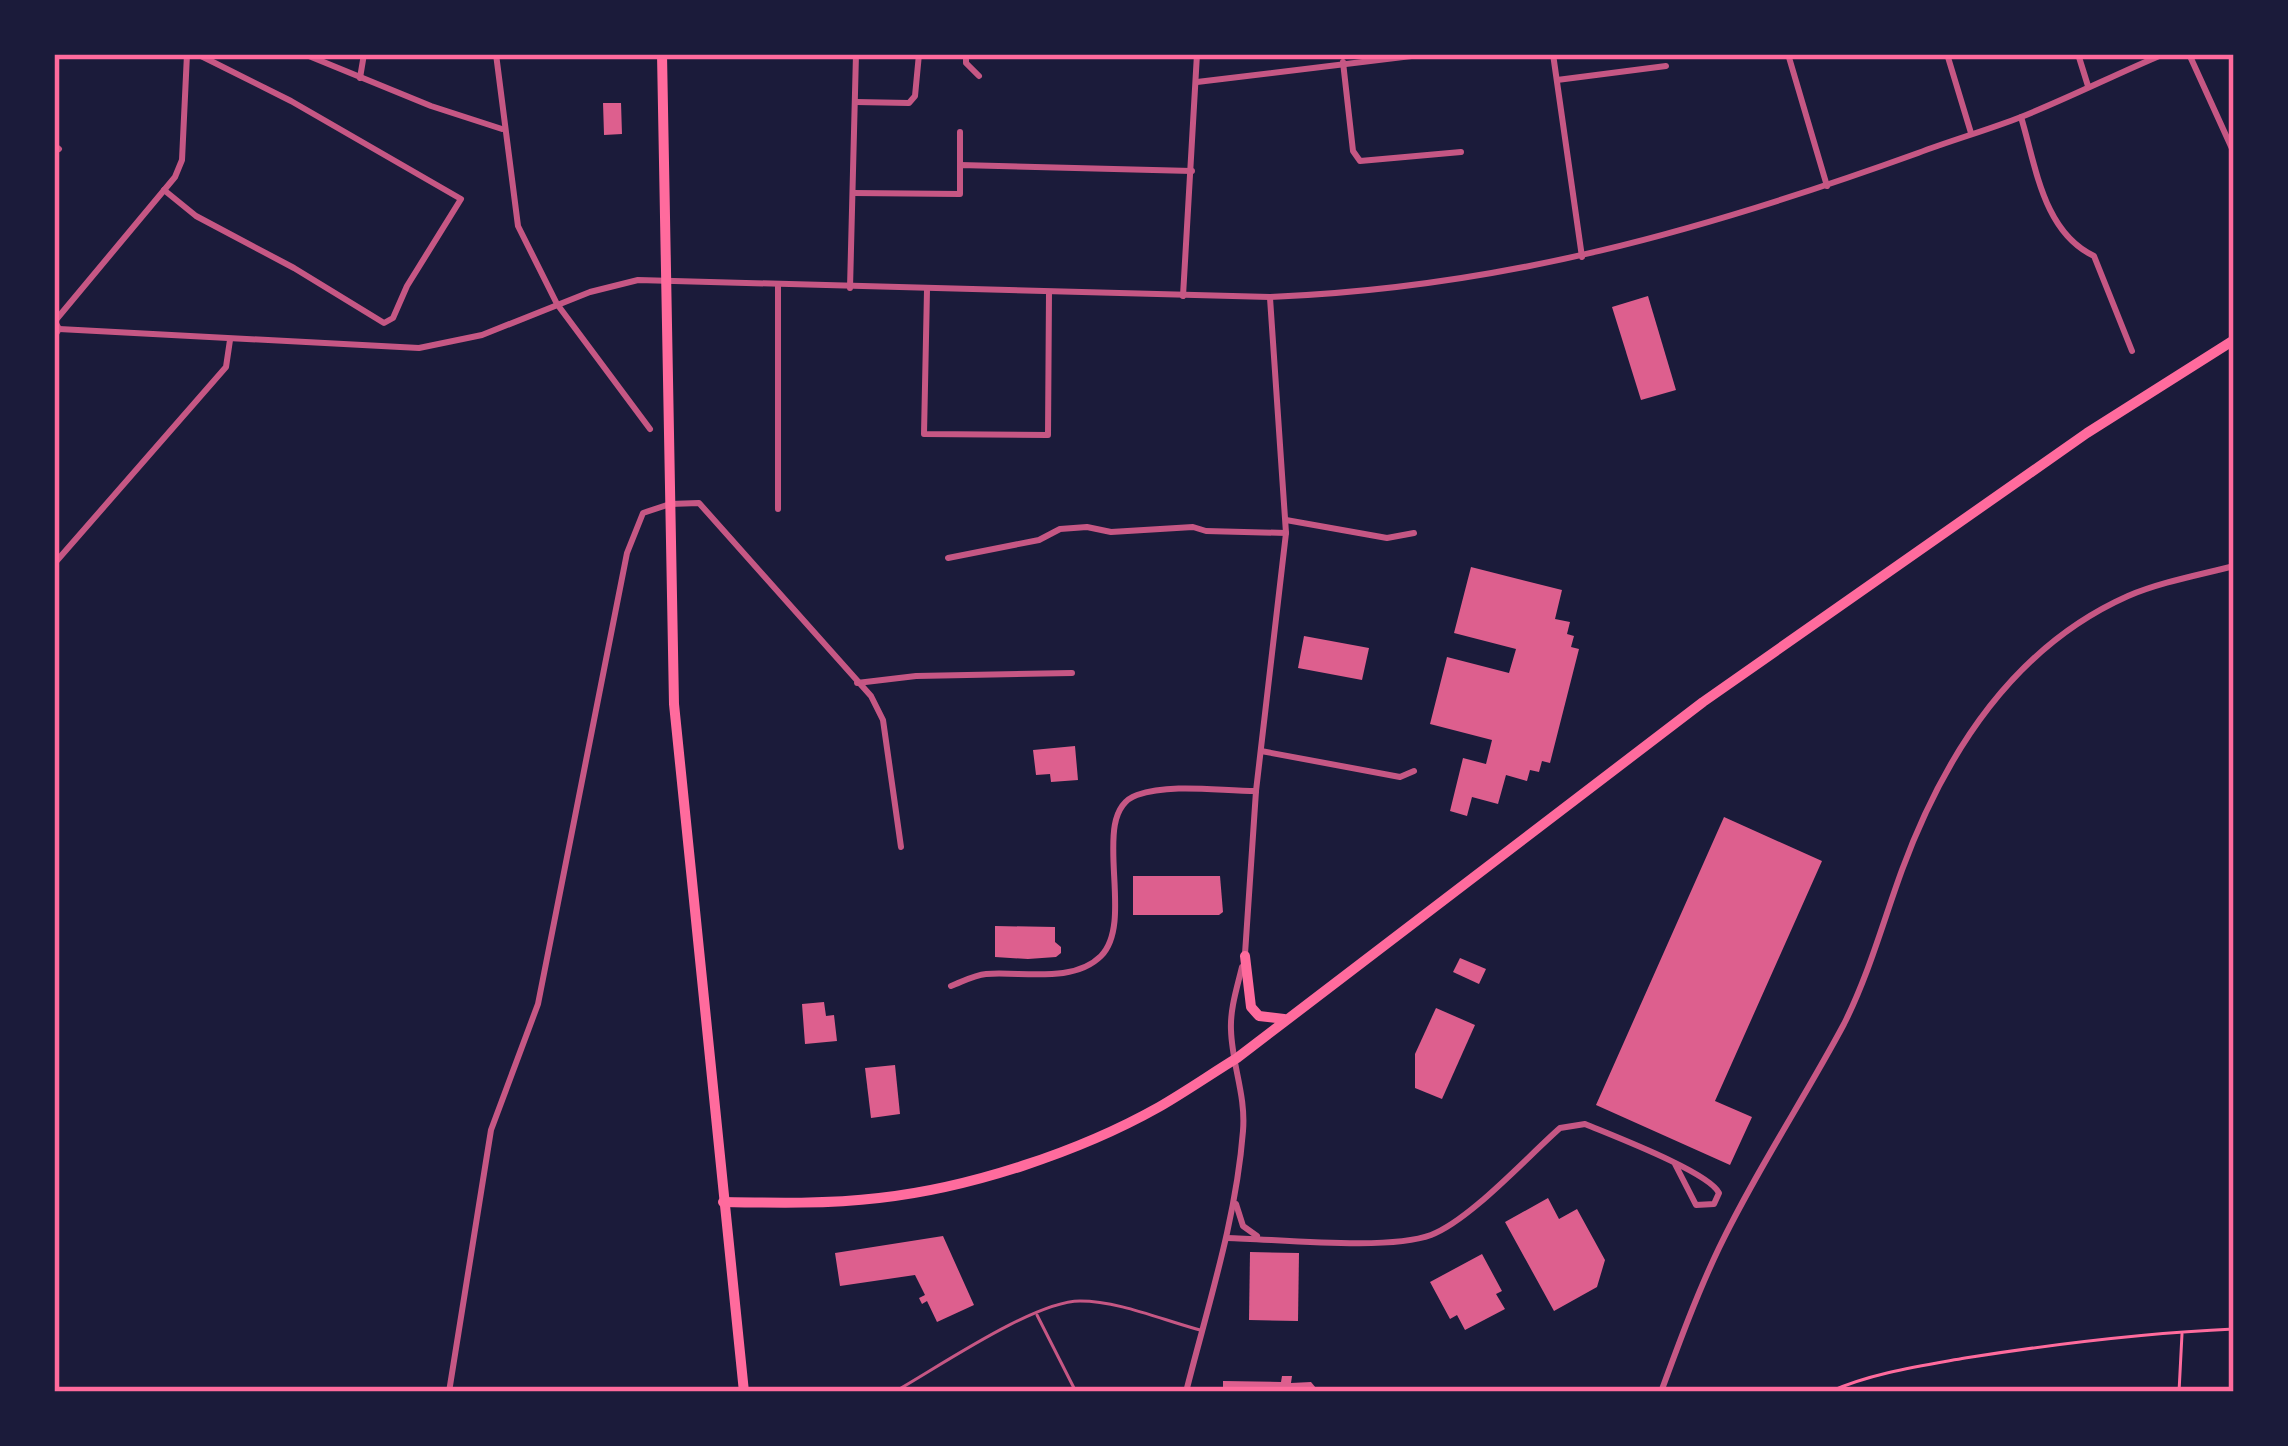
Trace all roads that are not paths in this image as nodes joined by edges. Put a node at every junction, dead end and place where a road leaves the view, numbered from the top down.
1 (187, 54) edge
2 (197, 54) edge
3 (304, 54) edge
4 (364, 54) edge
5 (496, 54) edge
6 (662, 54) edge
7 (856, 54) edge
8 (919, 54) edge
9 (966, 54) edge
10 (1197, 54) edge
11 (1428, 54) edge
12 (1553, 54) edge
13 (1789, 54) edge
14 (1947, 54) edge
15 (2078, 54) edge
16 (2164, 54) edge
17 (2189, 54) edge
18 (1343, 62) junction
19 (1666, 66) dead end
20 (979, 76) dead end
21 (360, 78) junction
22 (1557, 80) junction
23 (1197, 82) junction
24 (2088, 86) junction
25 (856, 102) junction
26 (2021, 117) junction
27 (504, 129) junction
28 (960, 132) dead end
29 (1971, 133) junction
30 (1461, 152) dead end
31 (2234, 153) edge
32 (960, 165) junction
33 (1192, 171) junction
34 (1827, 185) junction
35 (164, 190) junction
36 (853, 193) junction
37 (1582, 257) junction
38 (665, 280) junction
39 (778, 286) junction
40 (850, 288) junction
41 (927, 290) junction
42 (1049, 293) junction
43 (1184, 296) junction
44 (1270, 297) junction
45 (557, 304) junction
46 (56, 327) edge
47 (230, 340) junction
48 (2234, 340) edge
49 (2132, 351) dead end
50 (650, 429) dead end
51 (670, 504) junction
52 (778, 509) dead end
53 (1286, 520) junction
54 (1286, 533) junction
55 (1414, 533) dead end
56 (948, 558) dead end
57 (54, 564) edge
58 (2234, 566) edge
59 (1072, 673) dead end
60 (856, 683) junction
61 (1261, 751) junction
62 (1414, 771) dead end
63 (1256, 791) junction
64 (901, 847) dead end
65 (1245, 956) junction
66 (951, 986) dead end
67 (1284, 1019) junction
68 (1237, 1058) junction
69 (1675, 1164) junction
70 (1235, 1200) junction
71 (723, 1202) junction
72 (1227, 1238) junction
73 (1272, 1239) junction
74 (1036, 1313) junction
75 (1202, 1330) junction
76 (1661, 1389) edge
77 (449, 1392) edge
78 (744, 1392) edge
79 (893, 1392) edge
80 (1076, 1392) edge
81 (1186, 1392) edge

1 - 35 street
2 - 35 street
3 - 21 street
4 - 21 street
5 - 27 street
6 - 38 main road
7 - 25 street
8 - 25 street
9 - 20 street
10 - 23 street
11 - 18 street
12 - 22 street
13 - 34 street
14 - 29 street
15 - 24 street
16 - 24 street
17 - 31 street
18 - 23 street
18 - 30 street
19 - 22 street
21 - 27 street
22 - 37 street
23 - 33 street
24 - 26 street
25 - 36 street
26 - 29 street
26 - 49 street
27 - 45 street
28 - 32 street
29 - 34 street
32 - 33 street
32 - 36 street
33 - 43 street
34 - 37 street
35 - 46 street
36 - 40 street
37 - 44 street
38 - 39 street
38 - 45 street
38 - 51 main road
39 - 40 street
39 - 52 street
40 - 41 street
41 - 42 street
41 - 42 street
42 - 43 street
43 - 44 street
44 - 53 street
45 - 47 street
45 - 50 street
46 - 47 street
47 - 57 street
48 - 67 main road
51 - 60 street
51 - 71 main road
51 - 77 street
53 - 54 street
53 - 55 street
54 - 56 street
54 - 61 street
58 - 76 street
59 - 60 street
60 - 64 street
61 - 62 street
61 - 63 street
63 - 65 street
63 - 66 street
65 - 67 main road
65 - 68 street
67 - 68 main road
68 - 70 street
68 - 71 main road
69 - 69 street
69 - 73 street
70 - 72 street
70 - 73 street
71 - 78 main road
72 - 73 street
72 - 75 street
74 - 75 lane
74 - 79 lane
74 - 80 lane
75 - 81 street

